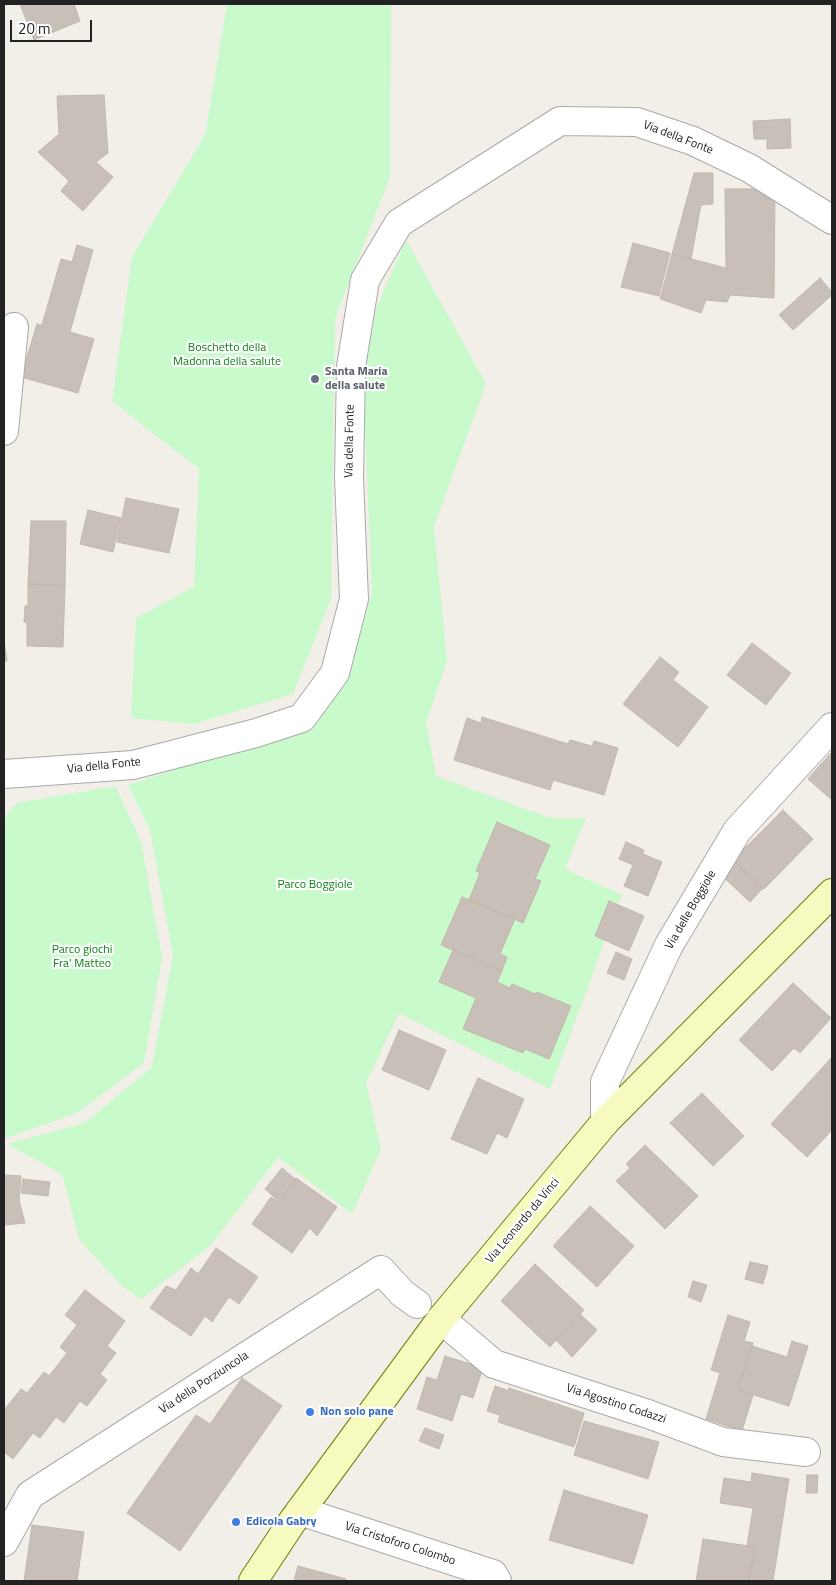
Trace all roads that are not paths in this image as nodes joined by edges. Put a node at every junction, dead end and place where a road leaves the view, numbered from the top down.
1 (832, 220) edge
2 (14, 327) dead end
3 (4, 431) edge
4 (832, 727) edge
5 (4, 774) edge
6 (832, 893) edge
7 (605, 1122) junction
8 (418, 1304) dead end
9 (441, 1320) junction
10 (806, 1452) dead end
11 (300, 1511) junction
12 (4, 1542) edge
13 (253, 1581) edge
14 (497, 1581) edge

1 - 5 street, Via della Fonte
2 - 3 street
4 - 7 street, Via delle Boggiole
6 - 7 street, Via Leonardo da Vinci
7 - 9 street, Via Leonardo da Vinci
8 - 12 street, Via della Porziuncola
9 - 10 street, Via Agostino Codazzi
9 - 11 street, Via Leonardo da Vinci
11 - 13 street, Via Leonardo da Vinci
11 - 14 street, Via Cristoforo Colombo

